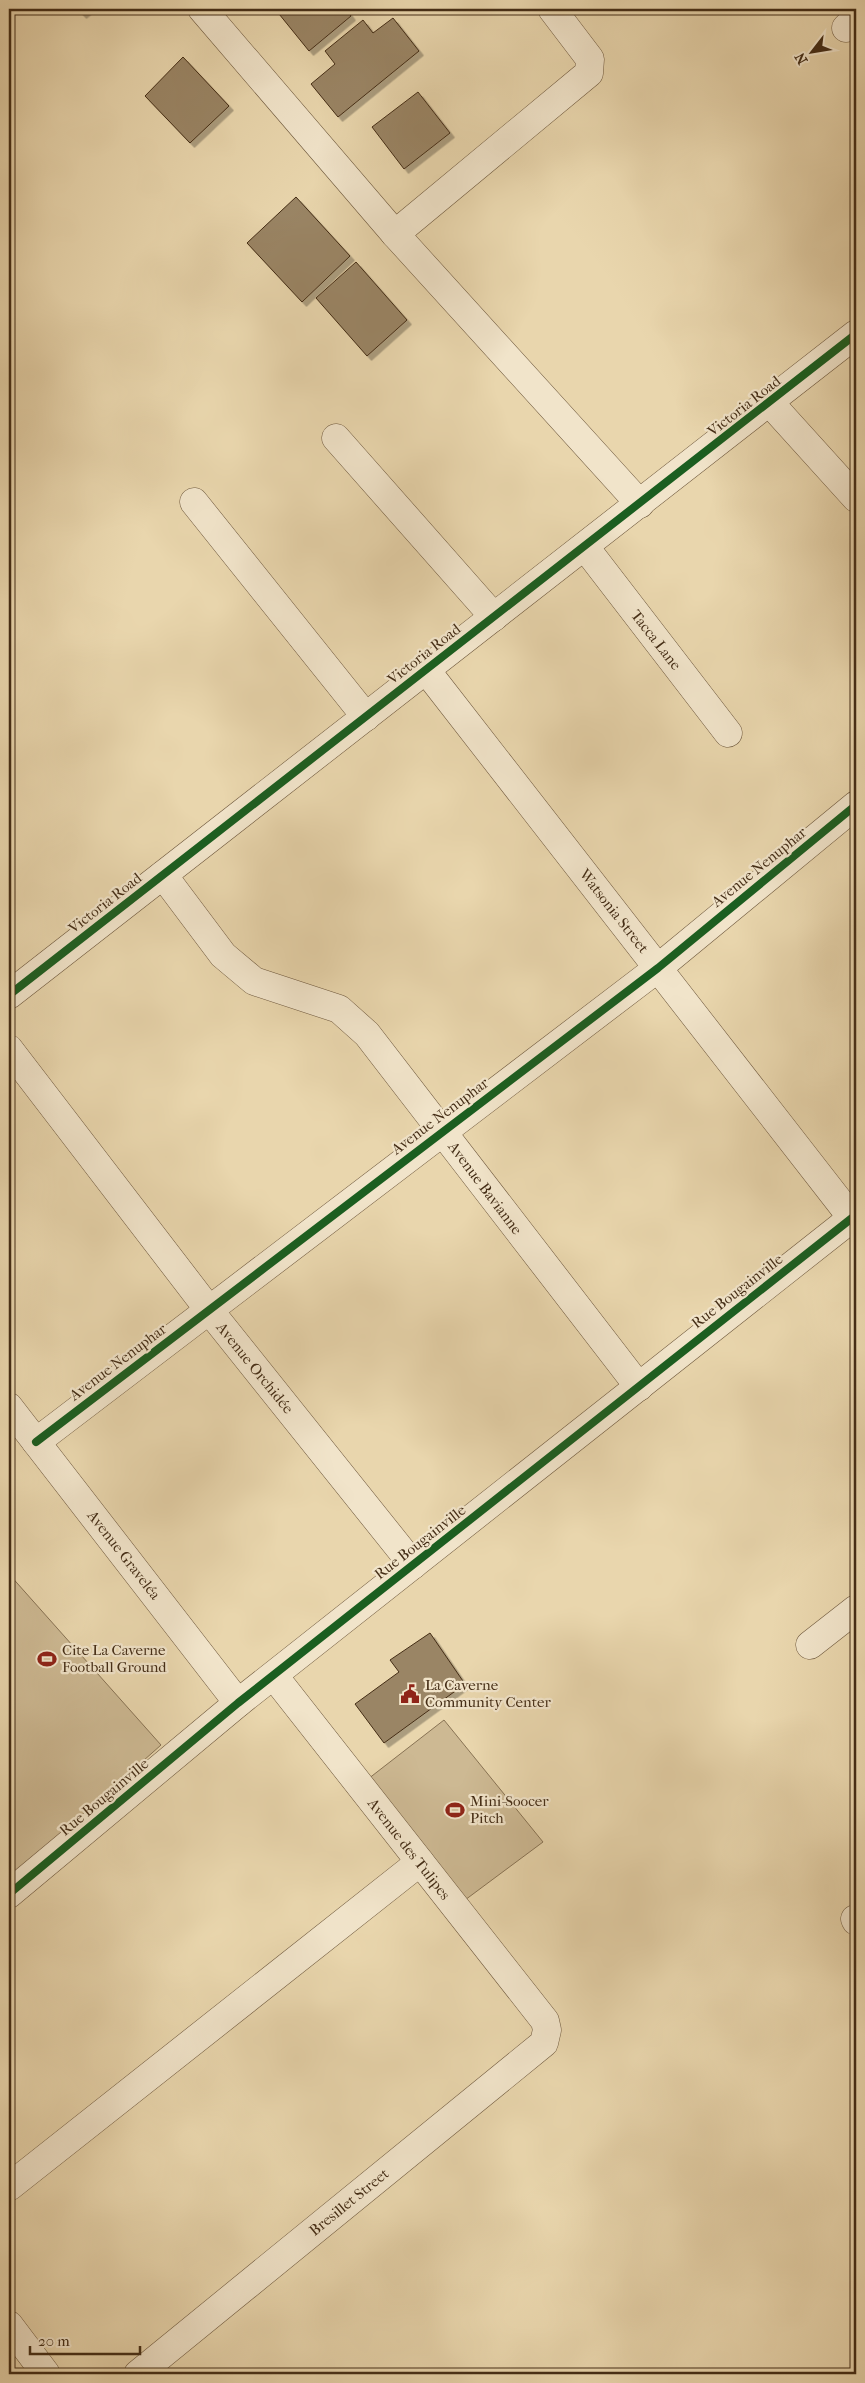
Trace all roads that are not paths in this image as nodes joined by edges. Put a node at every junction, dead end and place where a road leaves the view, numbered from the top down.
1 (202, 9) edge
2 (552, 9) edge
3 (394, 234) junction
4 (856, 334) edge
5 (770, 403) junction
6 (336, 438) dead end
7 (856, 498) edge
8 (194, 502) dead end
9 (640, 504) junction
10 (585, 547) junction
11 (494, 617) junction
12 (426, 670) junction
13 (366, 717) junction
14 (728, 733) dead end
15 (856, 806) edge
16 (163, 875) junction
17 (658, 968) junction
18 (9, 995) edge
19 (9, 1049) edge
20 (443, 1132) junction
21 (854, 1221) edge
22 (209, 1310) junction
23 (639, 1386) junction
24 (9, 1407) edge
25 (36, 1442) junction
26 (413, 1565) junction
27 (856, 1609) edge
28 (810, 1645) dead end
29 (274, 1676) junction
30 (238, 1704) junction
31 (420, 1862) junction
32 (9, 1894) edge
33 (545, 2021) joint
34 (9, 2187) edge
35 (9, 2325) edge
36 (46, 2374) edge
37 (138, 2374) edge

1 - 3 street
2 - 3 street
3 - 9 street
4 - 5 street, Victoria Road
5 - 7 street
5 - 9 street, Victoria Road
6 - 11 street
8 - 13 street
9 - 10 street, Victoria Road
10 - 11 street, Victoria Road
10 - 14 street, Tacca Lane
11 - 12 street, Victoria Road
12 - 13 street, Victoria Road
12 - 17 street, Watsonia Street
13 - 16 street, Victoria Road
15 - 17 street, Avenue Nenuphar
16 - 18 street, Victoria Road
16 - 20 street, Avenue Bavianne
17 - 20 street, Avenue Nenuphar
17 - 21 street, Watsonia Street
19 - 22 street, Avenue Orchidée
20 - 22 street, Avenue Nenuphar
20 - 23 street, Avenue Bavianne
21 - 23 street, Rue Bougainville
22 - 25 street, Avenue Nenuphar
22 - 26 street, Avenue Orchidée
23 - 26 street, Rue Bougainville
24 - 25 street, Avenue Graveléa
25 - 30 street, Avenue Graveléa
26 - 29 street, Rue Bougainville
27 - 28 street
29 - 30 street, Rue Bougainville
29 - 31 street, Avenue des Tulipes
30 - 32 street, Rue Bougainville
31 - 33 street, Avenue des Tulipes
31 - 34 street
33 - 37 street, Bresillet Street
35 - 36 street

